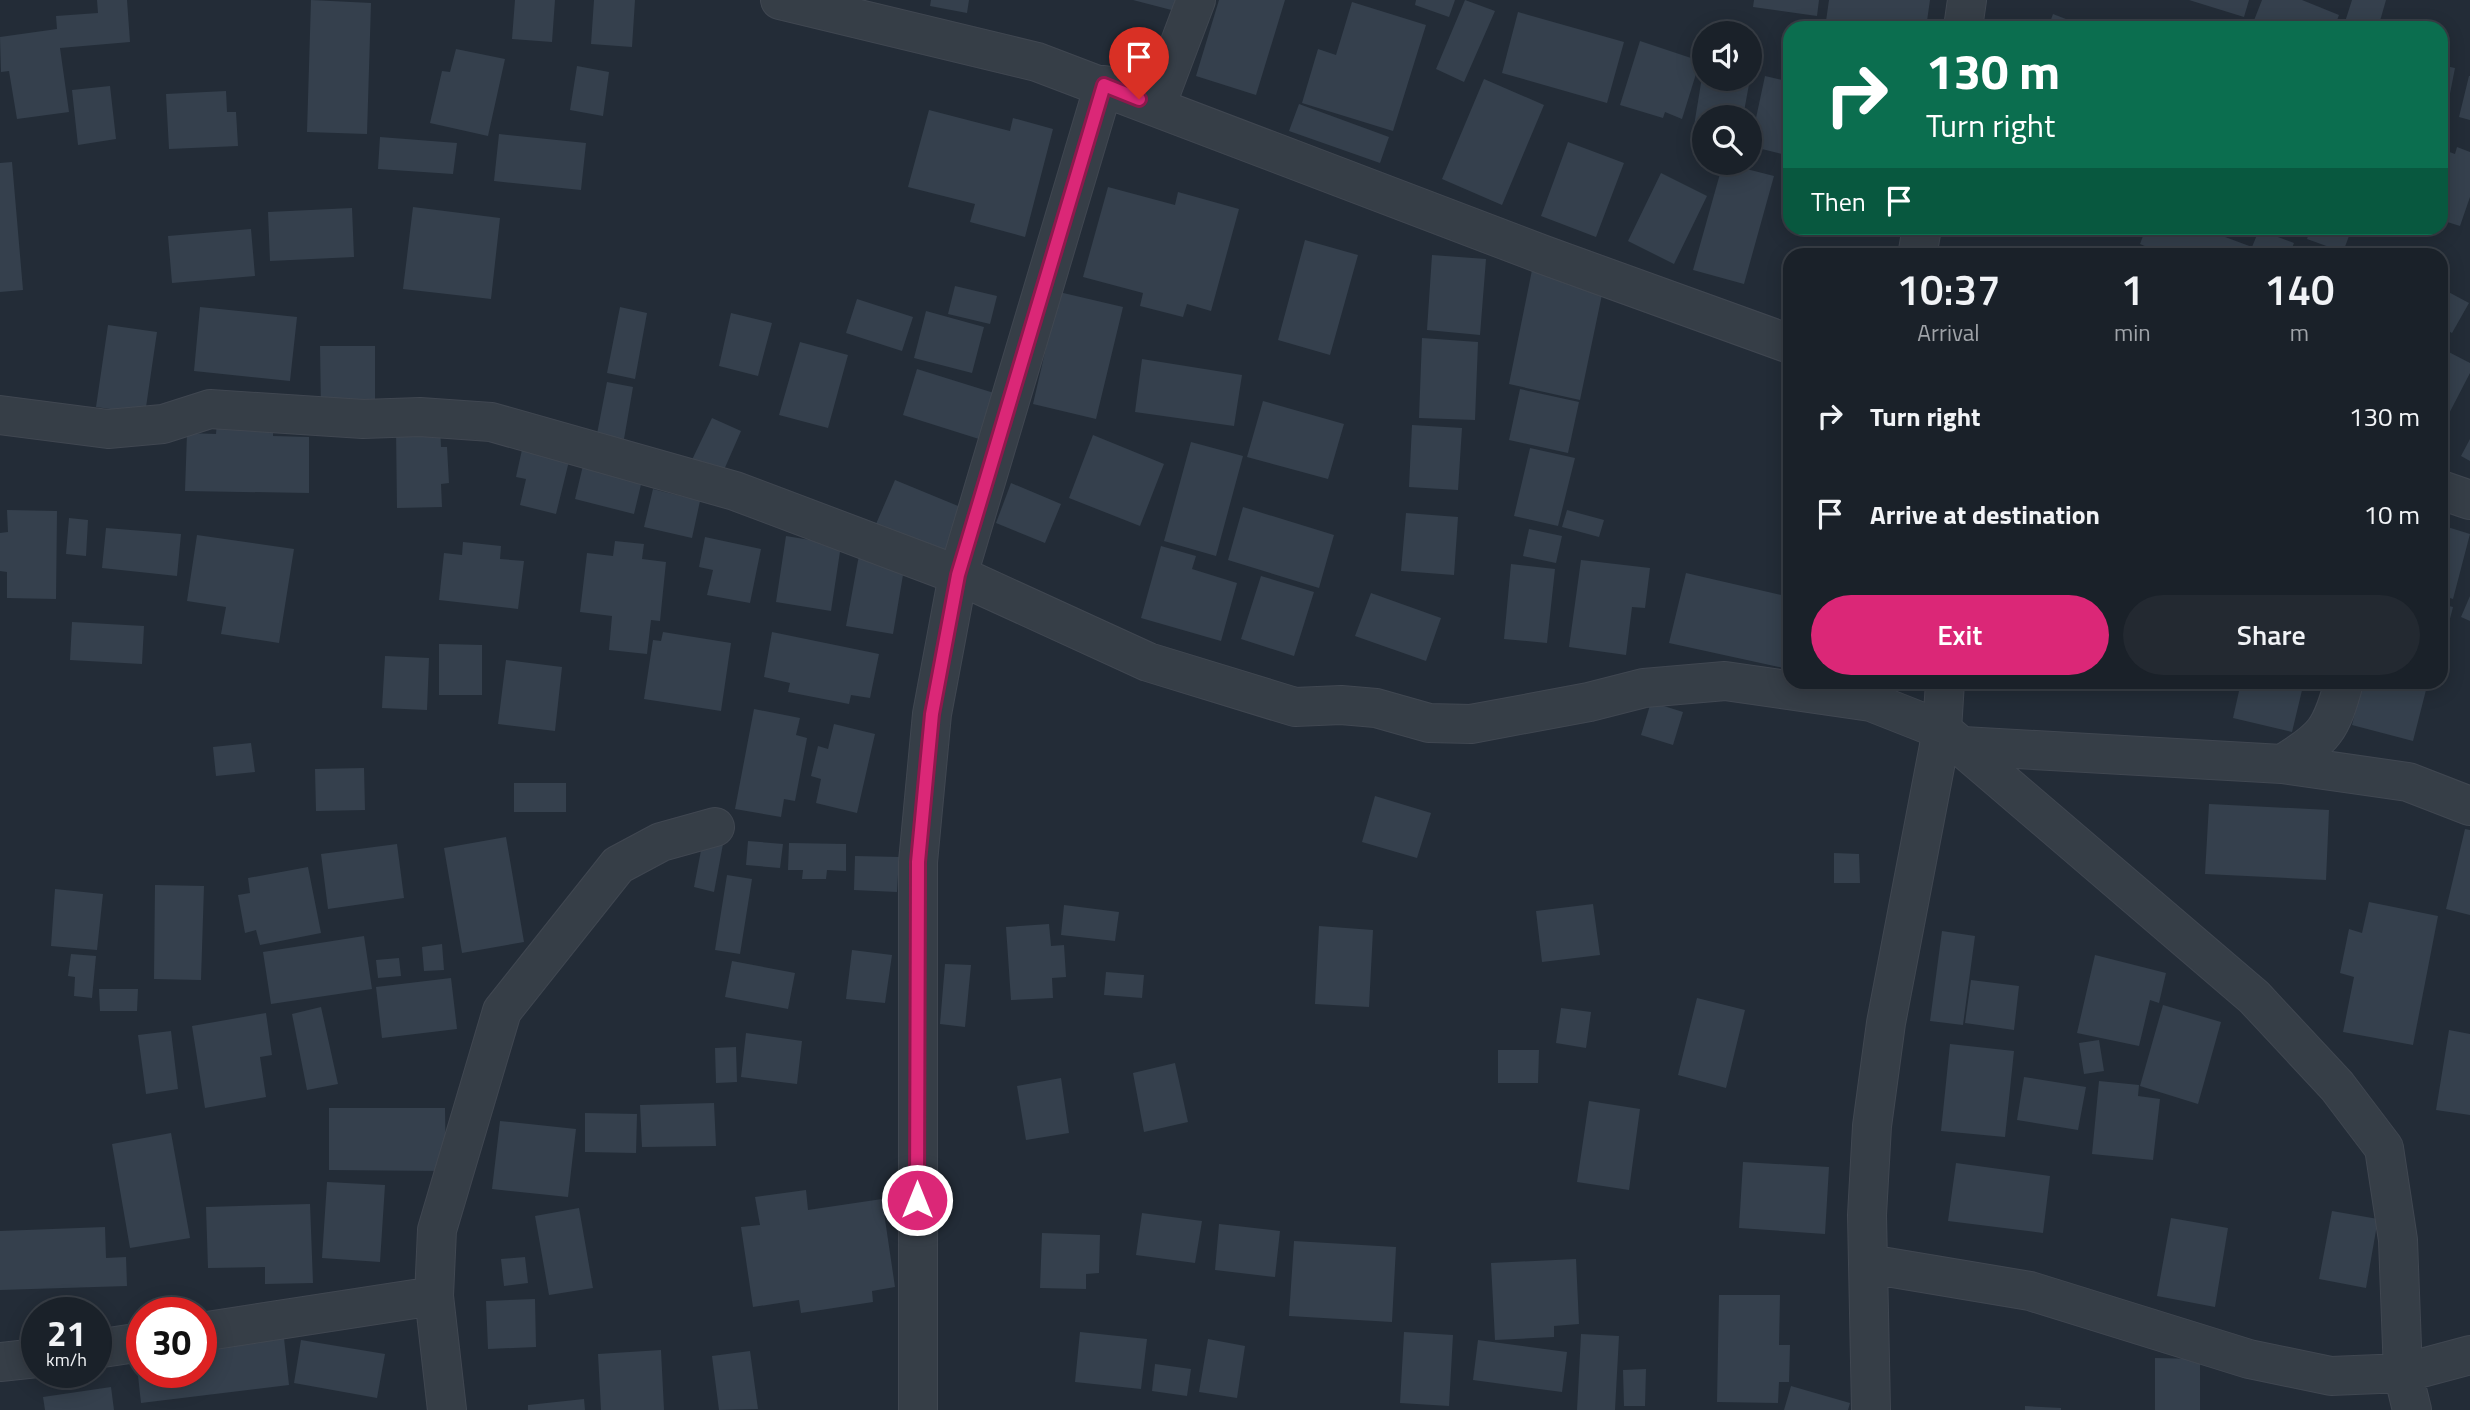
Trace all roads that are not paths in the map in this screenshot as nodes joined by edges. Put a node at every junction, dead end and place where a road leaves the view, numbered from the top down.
1 (780, 0) edge
2 (1196, 0) edge
3 (1968, 0) edge
4 (1964, 21) edge
5 (1104, 85) junction
6 (1156, 106) junction
7 (1783, 341) edge
8 (0, 415) edge
9 (2448, 492) edge
10 (2470, 500) edge
11 (958, 575) junction
12 (1946, 689) edge
13 (2342, 689) edge
14 (1952, 738) junction
15 (2282, 764) junction
16 (2470, 806) edge
17 (715, 827) dead end
18 (1869, 1264) junction
19 (434, 1296) junction
20 (217, 1330) edge
21 (2470, 1355) edge
22 (21, 1360) edge
23 (0, 1362) edge
24 (2403, 1373) junction
25 (447, 1410) edge
26 (918, 1410) edge
27 (1871, 1410) edge
28 (2412, 1410) edge

1 - 5 street
2 - 6 street
3 - 4 street
5 - 6 street
5 - 11 street
6 - 7 street
8 - 11 street
9 - 10 street
11 - 14 street
11 - 26 street
12 - 14 street
13 - 15 street
14 - 15 street
14 - 18 street
14 - 24 street
15 - 16 street
17 - 19 street
18 - 24 street
18 - 27 street
19 - 20 street
19 - 25 street
21 - 24 street
22 - 23 street
24 - 28 street

